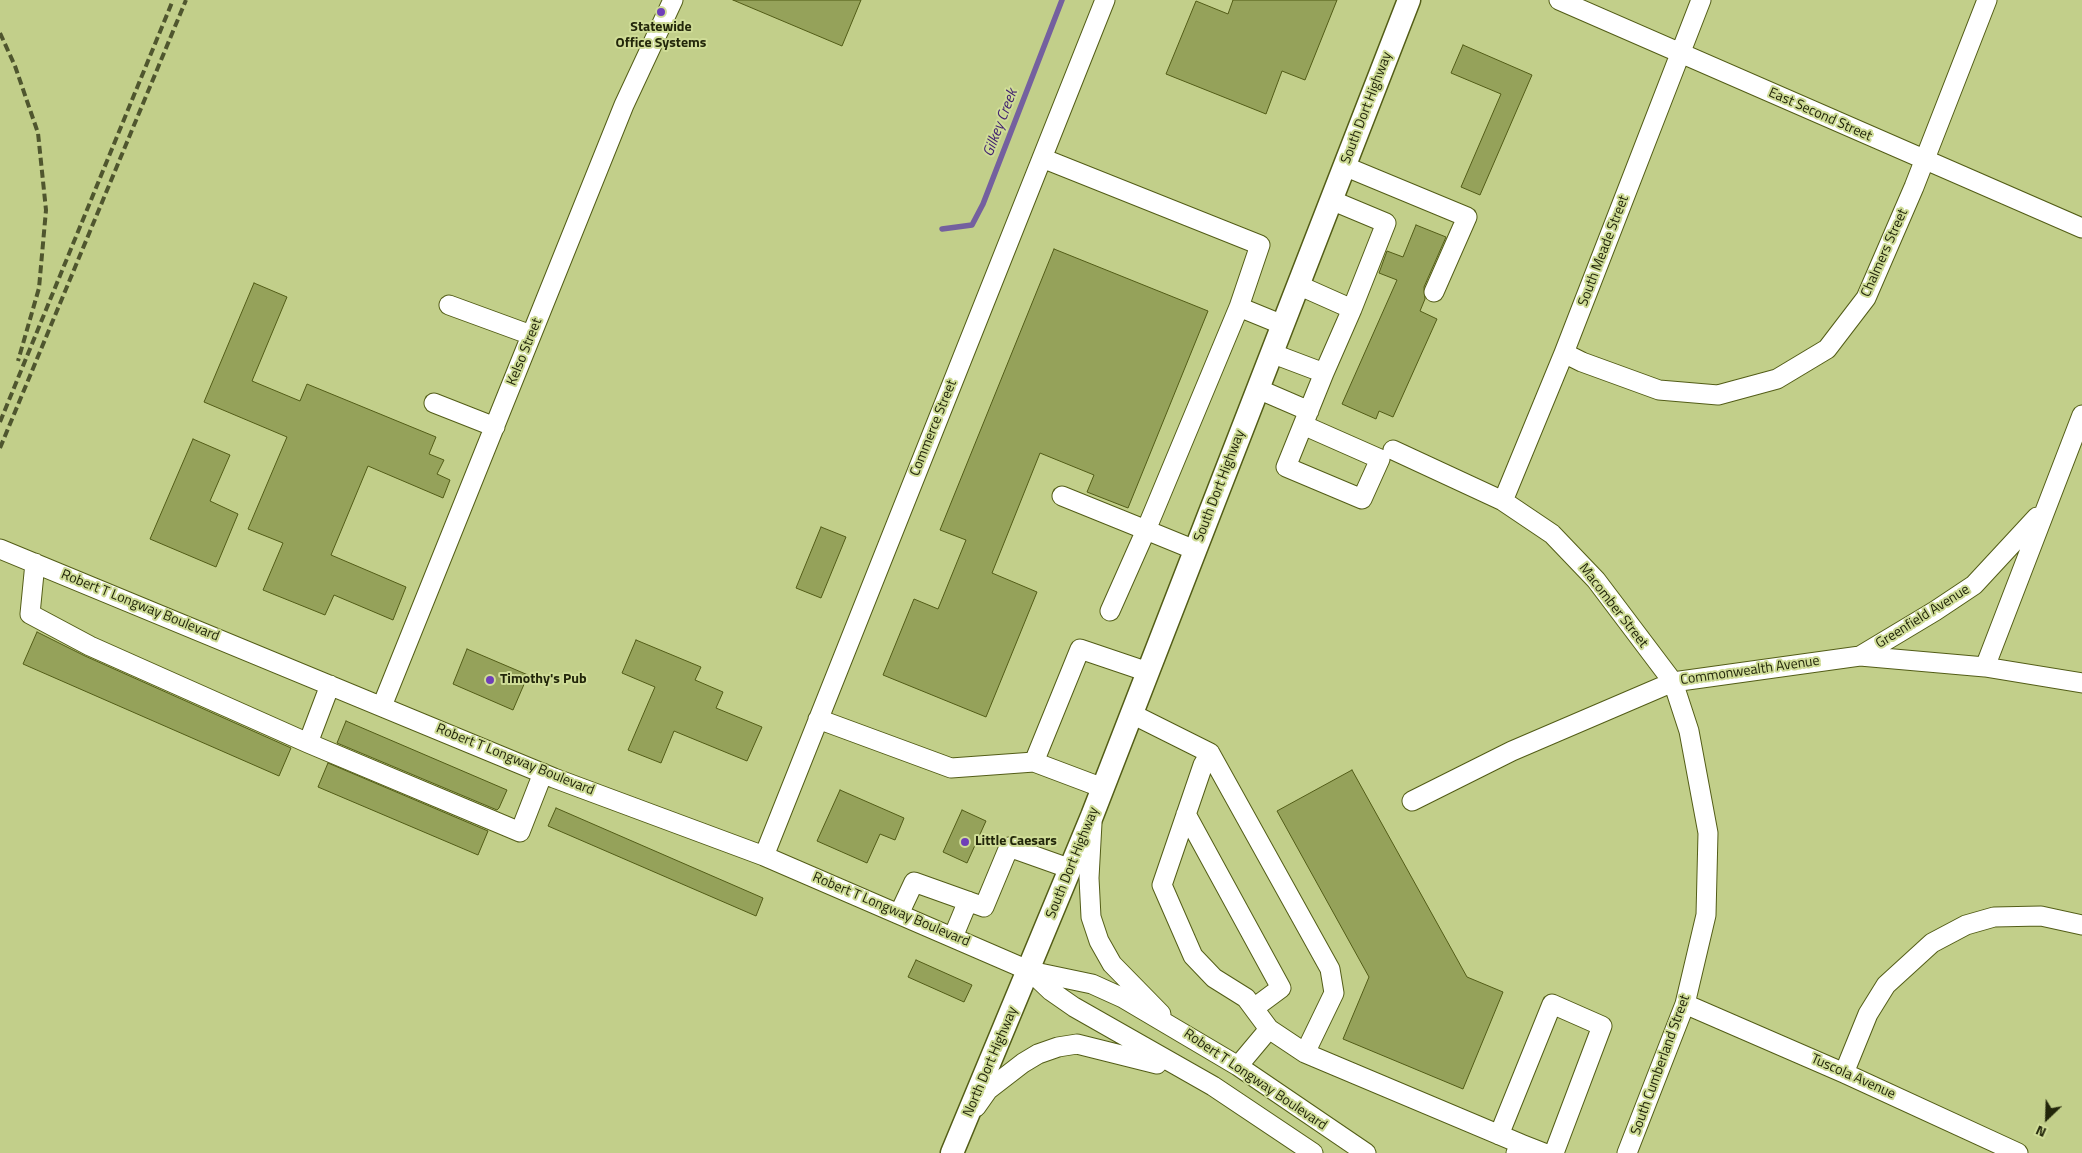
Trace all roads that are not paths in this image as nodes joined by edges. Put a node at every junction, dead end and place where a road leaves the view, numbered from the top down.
1 (673, 0) edge
2 (1105, 0) edge
3 (1409, 0) edge
4 (1559, 0) edge
5 (1701, 0) edge
6 (1987, 0) edge
7 (1579, 4) edge
8 (1680, 54) junction
9 (1042, 158) junction
10 (1924, 160) junction
11 (1344, 166) junction
12 (1331, 200) junction
13 (2082, 228) edge
14 (1298, 285) junction
15 (1434, 292) dead end
16 (450, 305) dead end
17 (1239, 308) junction
18 (1352, 309) junction
19 (1283, 325) junction
20 (532, 335) junction
21 (1564, 353) junction
22 (1272, 354) junction
23 (1324, 373) junction
24 (1258, 390) junction
25 (434, 403) dead end
26 (2082, 415) edge
27 (1306, 418) junction
28 (494, 427) junction
29 (1393, 450) dead end
30 (1062, 496) dead end
31 (1502, 501) junction
32 (2044, 509) junction
33 (1146, 530) junction
34 (0, 549) edge
35 (1195, 550) junction
36 (35, 563) junction
37 (1110, 611) dead end
38 (1860, 656) junction
39 (1985, 667) junction
40 (1148, 672) junction
41 (1673, 682) junction
42 (2082, 683) edge
43 (330, 684) junction
44 (382, 706) junction
45 (1132, 714) junction
46 (818, 719) junction
47 (308, 743) junction
48 (1210, 753) junction
49 (1034, 762) junction
50 (543, 773) junction
51 (1103, 788) junction
52 (1412, 800) dead end
53 (1186, 814) junction
54 (1092, 816) junction
55 (764, 856) junction
56 (1071, 869) junction
57 (968, 901) junction
58 (899, 914) junction
59 (2082, 925) edge
60 (953, 937) junction
61 (1030, 970) junction
62 (1686, 1004) junction
63 (1254, 1008) junction
64 (1170, 1024) junction
65 (1269, 1029) junction
66 (1306, 1053) junction
67 (1238, 1066) junction
68 (1844, 1073) junction
69 (1213, 1086) junction
70 (966, 1120) junction
71 (1499, 1135) junction
72 (1519, 1148) edge
73 (952, 1153) edge
74 (1313, 1153) edge
75 (1366, 1153) edge
76 (1544, 1153) edge
77 (1554, 1153) edge
78 (1628, 1153) edge
79 (2018, 1153) edge

1 - 20 street, Kelso Street
2 - 9 street, Commerce Street
3 - 11 main road, South Dort Highway
4 - 7 street, East Second Street
5 - 8 street, South Meade Street
6 - 10 street, Chalmers Street
7 - 8 street, East Second Street
8 - 10 street, East Second Street
8 - 21 street, South Meade Street
9 - 17 street
9 - 46 street, Commerce Street
10 - 13 street, East Second Street
10 - 21 street, Chalmers Street
11 - 12 main road, South Dort Highway
11 - 15 street
12 - 14 main road, South Dort Highway
12 - 18 street
14 - 18 street
14 - 19 main road, South Dort Highway
16 - 20 street
17 - 19 street
17 - 33 street
18 - 23 street
19 - 22 main road, South Dort Highway
20 - 28 street, Kelso Street
21 - 31 street, South Meade Street
22 - 23 street
22 - 24 main road, South Dort Highway
23 - 27 street
24 - 27 street
24 - 35 main road, South Dort Highway
25 - 28 street
26 - 32 street, Greenfield Avenue
27 - 27 street
28 - 44 street, Kelso Street
29 - 31 street, Macomber Street
30 - 33 street
31 - 41 street, Macomber Street
32 - 38 street, Greenfield Avenue
32 - 39 street, Greenfield Avenue
33 - 35 street
33 - 37 street
34 - 36 street, Robert T Longway Boulevard
35 - 40 main road, South Dort Highway
36 - 43 street, Robert T Longway Boulevard
36 - 47 street
38 - 39 street, Commonwealth Avenue
38 - 41 street, Commonwealth Avenue
39 - 42 street, Commonwealth Avenue
40 - 45 main road, South Dort Highway
40 - 49 street
41 - 52 street, Commonwealth Avenue
41 - 62 street, South Cumberland Street
43 - 44 street, Robert T Longway Boulevard
43 - 47 street
44 - 50 street, Robert T Longway Boulevard
45 - 48 street
45 - 51 main road, South Dort Highway
46 - 49 street
46 - 55 street, Commerce Street
47 - 50 street
48 - 53 street
48 - 66 street
49 - 51 street
50 - 55 street, Robert T Longway Boulevard
51 - 54 main road, South Dort Highway
53 - 63 street
53 - 63 street
54 - 56 main road, South Dort Highway
54 - 64 street
55 - 58 street, Robert T Longway Boulevard
56 - 57 street
56 - 61 main road, South Dort Highway
57 - 58 street
57 - 60 street
58 - 60 street, Robert T Longway Boulevard
59 - 68 street
60 - 61 street, Robert T Longway Boulevard
61 - 64 street, Robert T Longway Boulevard
61 - 69 street, Robert T Longway Boulevard
61 - 70 main road, North Dort Highway
62 - 68 street, Tuscola Avenue
62 - 78 street, South Cumberland Street
63 - 65 street
64 - 67 street, Robert T Longway Boulevard
65 - 66 street
65 - 67 street
66 - 71 street
67 - 75 street, Robert T Longway Boulevard
68 - 79 street, Tuscola Avenue
69 - 70 street
69 - 74 street, Robert T Longway Boulevard
70 - 73 main road, North Dort Highway
71 - 72 street
71 - 77 street
72 - 76 street

